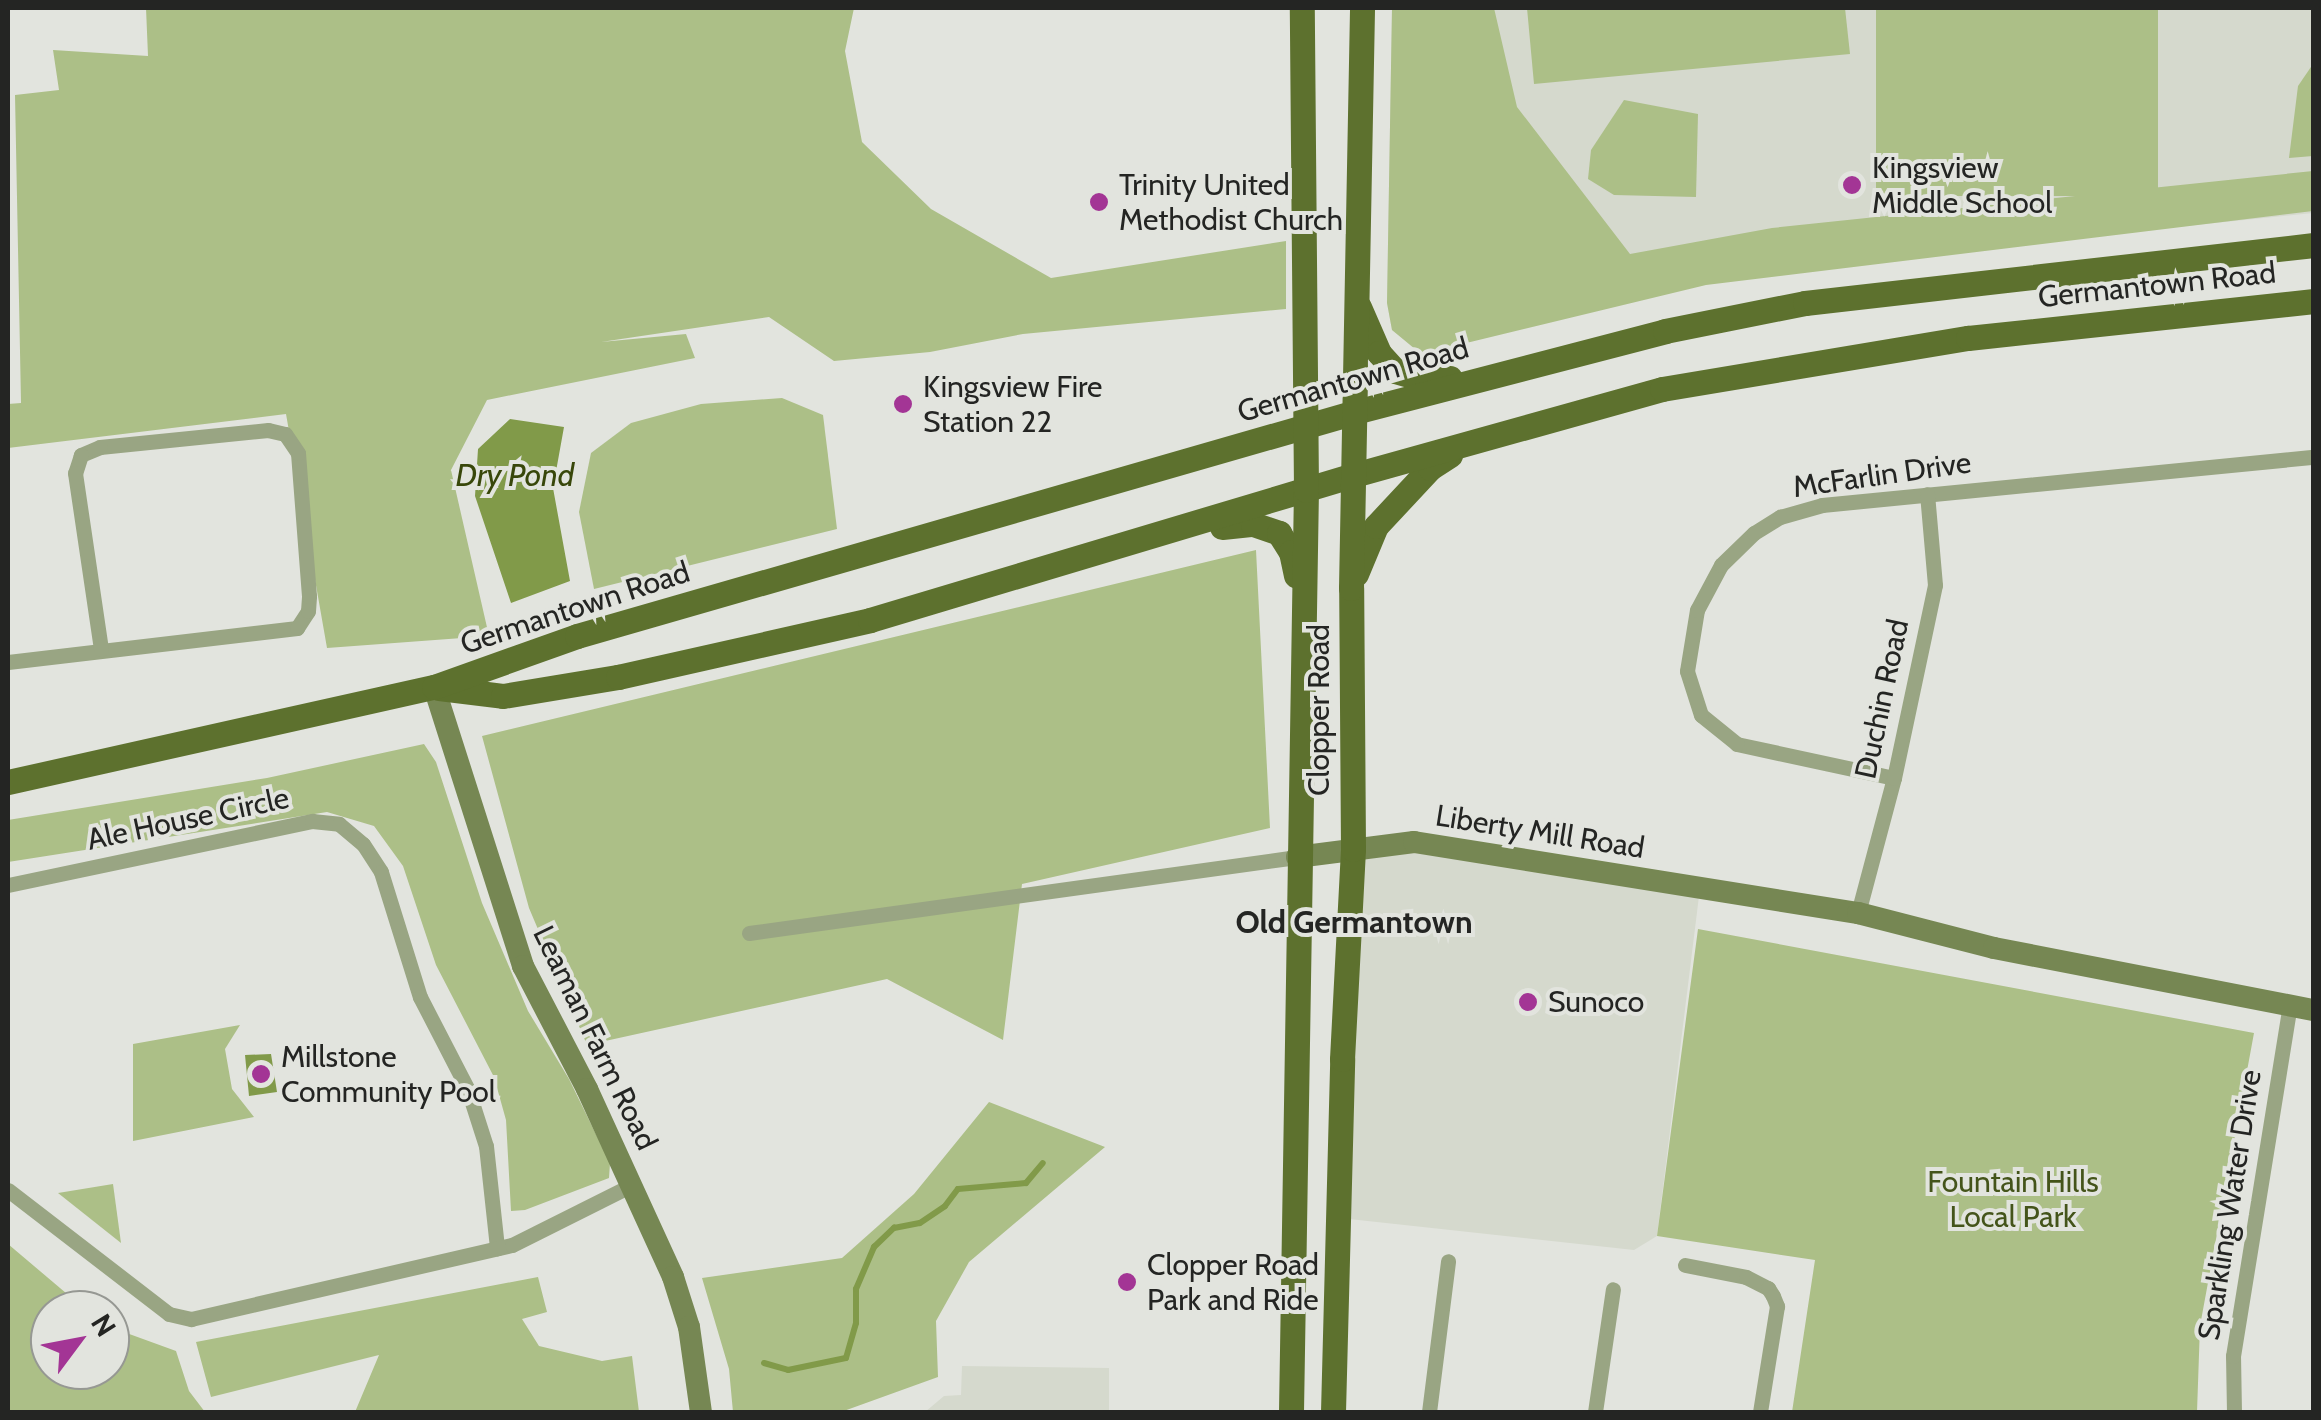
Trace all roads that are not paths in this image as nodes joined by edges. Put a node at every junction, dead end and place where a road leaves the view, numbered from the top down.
1 (1302, 8) edge
2 (1362, 8) edge
3 (2314, 245) edge
4 (1356, 300) junction
5 (2314, 300) edge
6 (1480, 378) junction
7 (1355, 412) junction
8 (1304, 427) junction
9 (1467, 443) junction
10 (2314, 456) edge
11 (1354, 475) junction
12 (1306, 490) junction
13 (1927, 494) junction
14 (1162, 534) junction
15 (1351, 588) junction
16 (1303, 604) junction
17 (100, 650) junction
18 (8, 662) edge
19 (434, 687) junction
20 (1894, 778) junction
21 (8, 782) edge
22 (1353, 849) junction
23 (1297, 858) junction
24 (8, 885) edge
25 (1858, 913) junction
26 (749, 934) dead end
27 (2290, 1006) junction
28 (2314, 1010) edge
29 (632, 1185) junction
30 (8, 1190) edge
31 (497, 1248) junction
32 (1448, 1261) dead end
33 (1685, 1266) dead end
34 (1613, 1289) dead end
35 (701, 1412) edge
36 (1291, 1412) edge
37 (1333, 1412) edge
38 (1429, 1412) edge
39 (1595, 1412) edge
40 (1760, 1412) edge
41 (2234, 1412) edge

1 - 8 main road, Clopper Road
2 - 4 main road, Clopper Road
3 - 6 main road, Germantown Road
4 - 6 main road
4 - 7 main road, Clopper Road
5 - 9 main road, Germantown Road
6 - 7 main road, Germantown Road
7 - 8 main road, Germantown Road
7 - 11 main road, Clopper Road
8 - 12 main road, Clopper Road
8 - 19 main road, Germantown Road
9 - 11 main road, Germantown Road
9 - 15 main road
10 - 13 street, McFarlin Drive
11 - 12 main road, Germantown Road
11 - 15 main road, Clopper Road
12 - 14 main road, Germantown Road
12 - 16 main road, Clopper Road
13 - 20 street, Duchin Road
13 - 20 street, McFarlin Drive
14 - 16 main road
14 - 19 main road, Germantown Road
15 - 22 main road, Clopper Road
16 - 23 main road, Clopper Road
17 - 17 street
17 - 18 street
19 - 21 main road, Germantown Road
19 - 29 street, Leaman Farm Road
20 - 25 street, Duchin Road
22 - 23 street, Liberty Mill Road
22 - 25 street, Liberty Mill Road
22 - 37 main road, Clopper Road
23 - 26 street, Liberty Mill Road
23 - 36 main road, Clopper Road
24 - 31 street, Ale House Circle
25 - 27 street, Liberty Mill Road
27 - 28 street, Liberty Mill Road
27 - 41 street, Sparkling Water Drive
29 - 31 street
29 - 35 street, Leaman Farm Road
30 - 31 street
32 - 38 street
33 - 40 street
34 - 39 street

